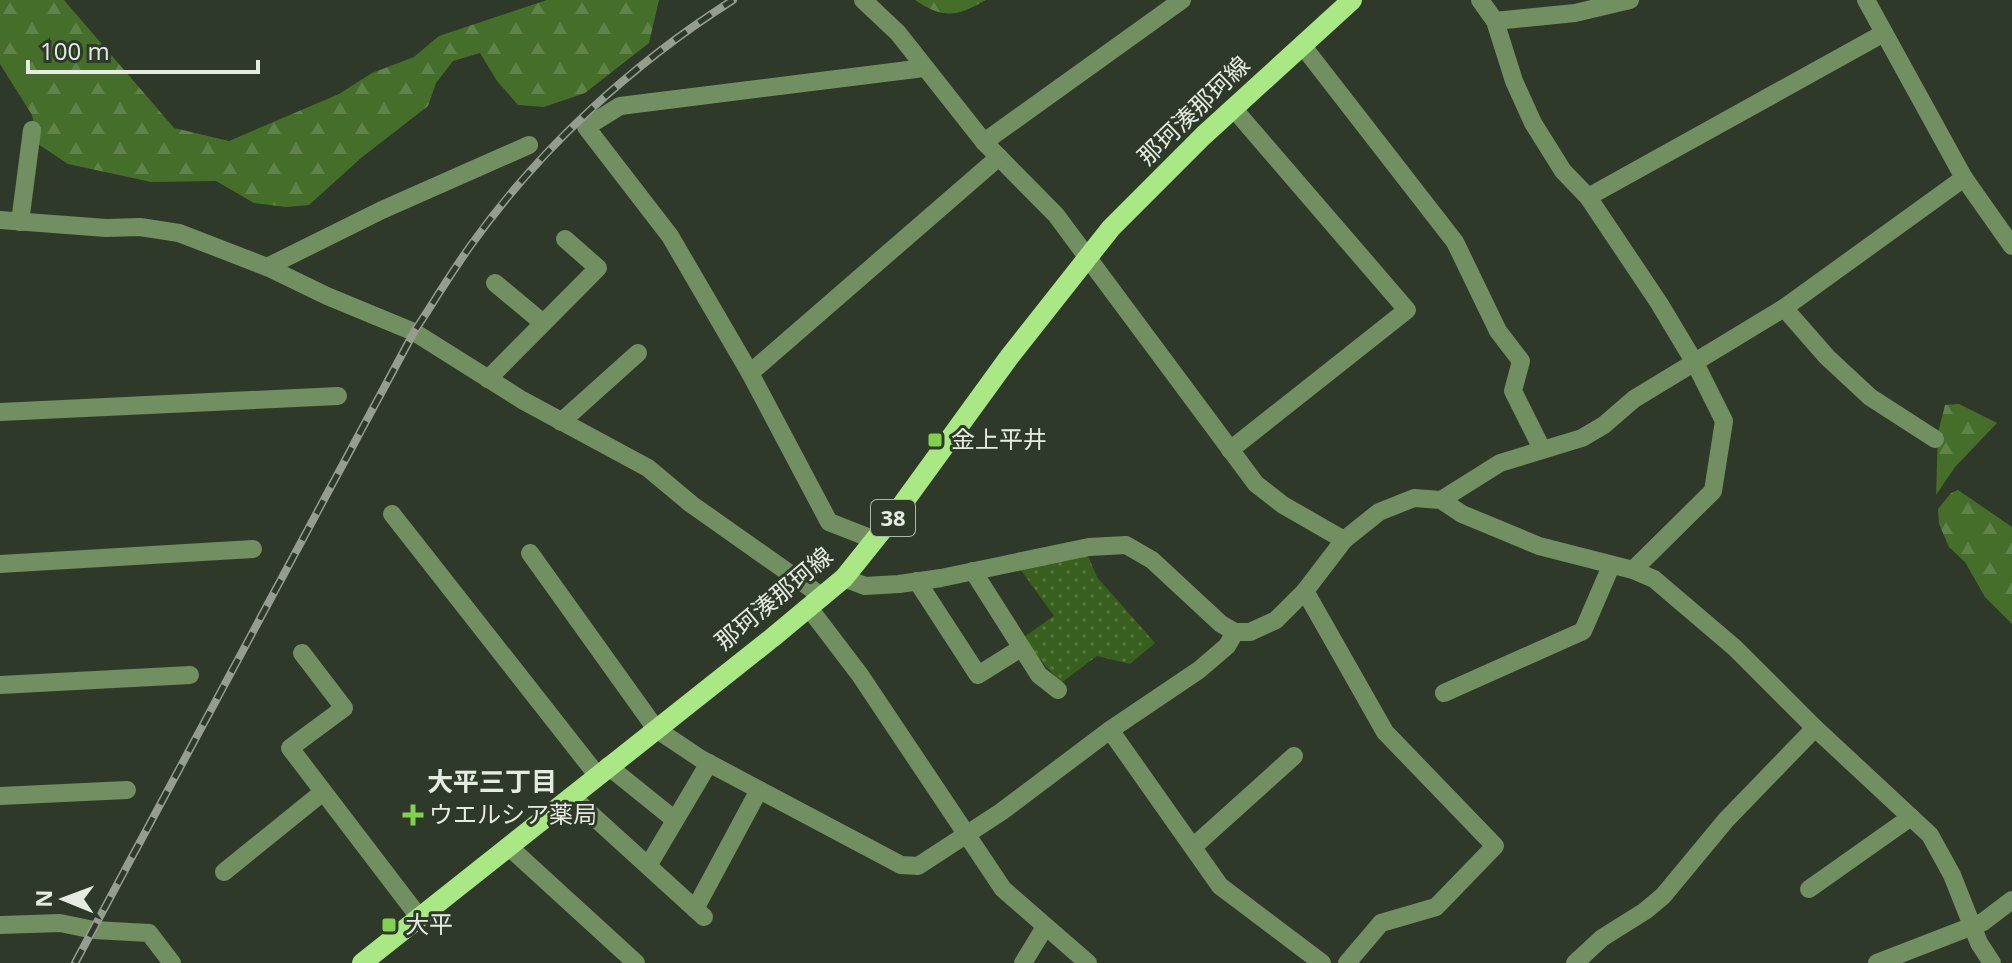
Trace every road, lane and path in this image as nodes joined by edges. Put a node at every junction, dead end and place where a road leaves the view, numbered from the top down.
1 (863, 0) edge
2 (1182, 0) edge
3 (1352, 0) edge
4 (1480, 0) edge
5 (1630, 0) edge
6 (1866, 0) edge
7 (1495, 21) junction
8 (1884, 33) junction
9 (1302, 45) junction
10 (924, 68) junction
11 (1233, 108) junction
12 (32, 130) dead end
13 (984, 142) junction
14 (529, 145) dead end
15 (999, 157) junction
16 (1964, 178) junction
17 (1588, 197) junction
18 (0, 220) edge
19 (20, 222) junction
20 (2008, 235) edge
21 (565, 239) dead end
22 (1086, 259) junction
23 (267, 267) junction
24 (495, 283) dead end
25 (1784, 308) junction
26 (543, 323) junction
27 (638, 353) dead end
28 (1695, 363) junction
29 (750, 373) junction
30 (488, 379) junction
31 (338, 396) dead end
32 (0, 412) edge
33 (561, 422) junction
34 (1935, 439) dead end
35 (1542, 449) junction
36 (1230, 450) junction
37 (1441, 500) junction
38 (392, 514) dead end
39 (875, 540) junction
40 (1344, 540) junction
41 (253, 549) dead end
42 (530, 553) dead end
43 (0, 564) edge
44 (1611, 566) junction
45 (1633, 570) junction
46 (973, 571) junction
47 (844, 578) junction
48 (917, 581) junction
49 (1305, 591) junction
50 (816, 602) junction
51 (1235, 632) junction
52 (1021, 648) junction
53 (302, 653) dead end
54 (190, 675) dead end
55 (0, 685) edge
56 (1058, 690) dead end
57 (1444, 693) dead end
58 (1815, 728) junction
59 (656, 729) junction
60 (1110, 730) junction
61 (1294, 756) dead end
62 (709, 763) junction
63 (603, 771) junction
64 (127, 790) dead end
65 (759, 790) junction
66 (323, 792) junction
67 (0, 796) edge
68 (571, 796) junction
69 (1911, 817) junction
70 (675, 820) junction
71 (965, 836) junction
72 (508, 846) junction
73 (1193, 847) junction
74 (648, 866) junction
75 (224, 872) dead end
76 (1809, 889) dead end
77 (2012, 900) edge
78 (419, 917) junction
79 (0, 925) edge
80 (1972, 925) junction
81 (1045, 927) junction
82 (172, 963) edge
83 (362, 963) edge
84 (636, 963) edge
85 (1023, 963) edge
86 (1088, 963) edge
87 (1322, 963) edge
88 (1347, 963) edge
89 (1575, 963) edge
90 (1877, 963) edge
91 (1992, 963) edge

1 - 10 street
2 - 13 street
3 - 9 main road, 那珂湊那珂線 / 38
4 - 7 street
5 - 7 street
6 - 8 street
7 - 17 street
8 - 16 street
8 - 17 street
9 - 11 main road, 那珂湊那珂線 / 38
9 - 35 street
10 - 13 street
10 - 29 street
11 - 22 main road, 那珂湊那珂線 / 38
11 - 36 street
12 - 19 street
13 - 15 street
14 - 23 street
15 - 22 street
15 - 29 street
16 - 20 street
16 - 25 street
17 - 28 street
18 - 19 street
19 - 23 street
21 - 26 street
22 - 36 street
22 - 39 main road, 那珂湊那珂線 / 38
23 - 30 street
24 - 26 street
25 - 28 street
25 - 34 street
26 - 30 street
27 - 33 street
28 - 35 street
28 - 45 street
29 - 39 street
30 - 33 street
31 - 32 street
33 - 50 street
35 - 37 street
36 - 40 street
37 - 40 street
37 - 44 street
38 - 63 street
39 - 47 main road, 那珂湊那珂線 / 38
40 - 49 street
41 - 43 street
42 - 59 street
44 - 45 street
44 - 57 street
45 - 58 street
46 - 48 street
46 - 51 street
46 - 52 street
47 - 48 street
47 - 50 main road, 那珂湊那珂線 / 38
48 - 52 street
49 - 51 street
49 - 88 street
50 - 59 main road, 那珂湊那珂線 / 38
50 - 71 street
51 - 60 street
52 - 56 street
53 - 66 street
54 - 55 street
58 - 69 street
58 - 89 street
59 - 62 street
59 - 63 main road, 那珂湊那珂線 / 38
60 - 71 street
60 - 73 street
61 - 73 street
62 - 65 street
62 - 70 street
63 - 68 main road, 那珂湊那珂線 / 38
63 - 70 street
64 - 67 street
65 - 71 street
65 - 74 street
66 - 75 street
66 - 78 street
68 - 72 main road, 那珂湊那珂線 / 38
68 - 74 street
69 - 76 street
69 - 80 street
70 - 74 street
71 - 81 street
72 - 78 main road, 那珂湊那珂線 / 38
72 - 84 street
73 - 87 street
77 - 80 street
78 - 83 main road, 那珂湊那珂線 / 38
79 - 82 street
80 - 90 street
80 - 91 street
81 - 85 street
81 - 86 street

